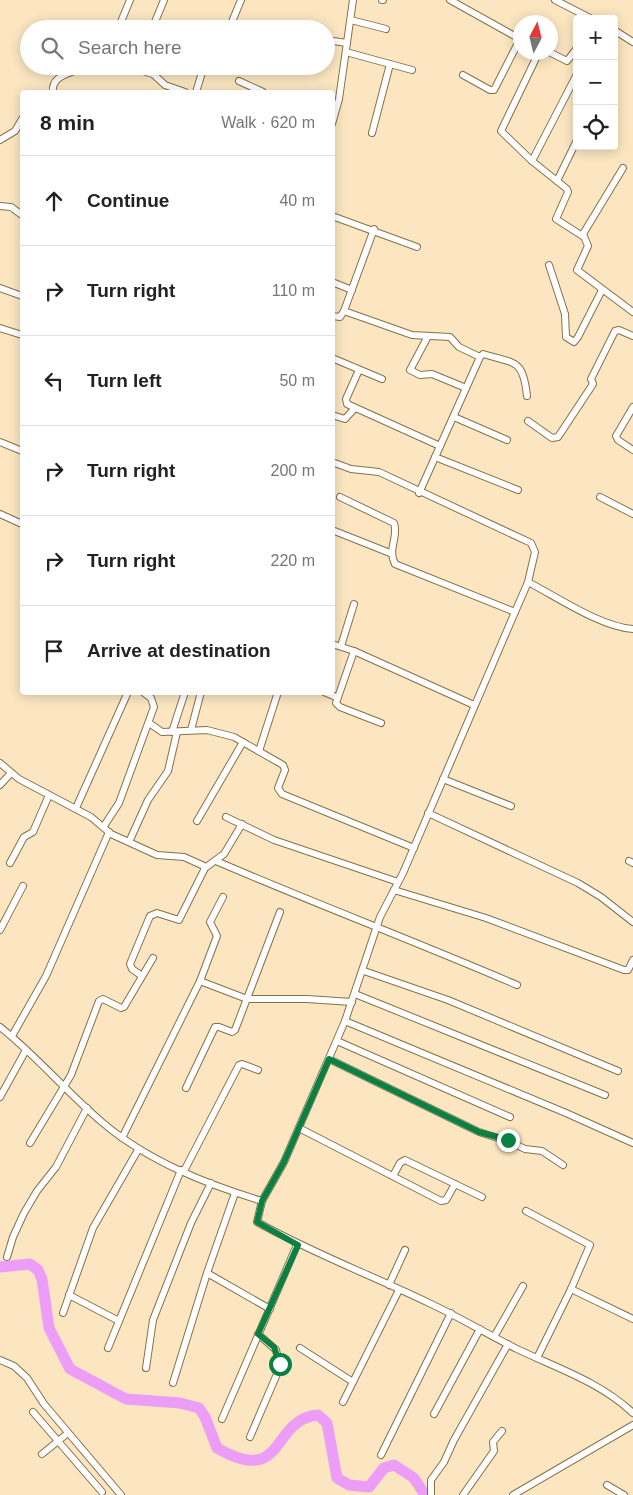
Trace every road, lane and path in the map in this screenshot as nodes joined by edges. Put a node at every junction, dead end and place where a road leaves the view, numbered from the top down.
1 (130, 0) edge
2 (164, 0) edge
3 (241, 0) edge
4 (353, 0) edge
5 (450, 0) edge
6 (555, 0) edge
7 (584, 15) edge
8 (122, 20) edge
9 (156, 20) edge
10 (232, 20) edge
11 (351, 20) junction
12 (386, 29) dead end
13 (618, 33) edge
14 (513, 35) edge
15 (335, 42) edge
16 (633, 42) edge
17 (347, 44) junction
18 (346, 52) junction
19 (513, 53) edge
20 (573, 53) edge
21 (558, 57) edge
22 (535, 60) edge
23 (390, 64) junction
24 (412, 70) dead end
25 (463, 74) dead end
26 (66, 75) edge
27 (154, 75) edge
28 (201, 75) edge
29 (239, 81) dead end
30 (573, 82) edge
31 (53, 90) edge
32 (179, 90) edge
33 (197, 90) edge
34 (259, 90) edge
35 (335, 111) edge
36 (20, 122) edge
37 (372, 133) dead end
38 (0, 140) edge
39 (573, 148) edge
40 (532, 161) junction
41 (623, 168) dead end
42 (557, 181) junction
43 (0, 206) edge
44 (20, 214) edge
45 (335, 217) edge
46 (374, 230) junction
47 (584, 238) junction
48 (417, 247) dead end
49 (549, 265) dead end
50 (335, 283) edge
51 (0, 288) edge
52 (352, 290) junction
53 (602, 290) junction
54 (20, 295) edge
55 (344, 312) junction
56 (633, 312) edge
57 (335, 316) edge
58 (0, 328) edge
59 (20, 335) edge
60 (633, 336) edge
61 (427, 338) junction
62 (480, 357) junction
63 (335, 359) edge
64 (359, 370) junction
65 (382, 379) dead end
66 (466, 388) junction
67 (527, 396) dead end
68 (633, 407) edge
69 (355, 408) junction
70 (335, 416) edge
71 (454, 417) junction
72 (528, 421) dead end
73 (507, 440) dead end
74 (0, 442) edge
75 (440, 446) junction
76 (20, 450) edge
77 (633, 450) edge
78 (435, 456) junction
79 (335, 463) edge
80 (518, 490) dead end
81 (419, 493) junction
82 (600, 497) dead end
83 (340, 498) dead end
84 (0, 514) edge
85 (633, 514) edge
86 (20, 523) edge
87 (335, 531) edge
88 (390, 554) junction
89 (528, 582) junction
90 (354, 604) dead end
91 (515, 612) junction
92 (633, 629) edge
93 (335, 645) edge
94 (341, 646) junction
95 (354, 651) junction
96 (127, 695) edge
97 (146, 695) edge
98 (184, 695) edge
99 (200, 695) edge
100 (277, 695) edge
101 (331, 695) edge
102 (336, 697) junction
103 (474, 706) junction
104 (381, 722) dead end
105 (149, 723) junction
106 (191, 730) junction
107 (174, 732) junction
108 (243, 742) junction
109 (259, 751) junction
110 (0, 763) edge
111 (11, 773) junction
112 (443, 779) junction
113 (0, 785) edge
114 (49, 795) junction
115 (511, 806) dead end
116 (76, 808) junction
117 (428, 813) junction
118 (226, 817) dead end
119 (197, 821) dead end
120 (242, 824) junction
121 (104, 826) junction
122 (109, 832) junction
123 (130, 842) junction
124 (414, 848) junction
125 (216, 860) junction
126 (10, 863) dead end
127 (205, 868) junction
128 (398, 882) junction
129 (22, 886) dead end
130 (394, 890) junction
131 (223, 897) dead end
132 (280, 912) dead end
133 (633, 922) edge
134 (376, 929) junction
135 (0, 930) edge
136 (152, 958) dead end
137 (633, 960) edge
138 (364, 971) junction
139 (142, 976) junction
140 (200, 981) junction
141 (517, 985) dead end
142 (355, 994) junction
143 (247, 999) junction
144 (352, 1002) junction
145 (345, 1021) junction
146 (0, 1027) edge
147 (12, 1036) junction
148 (337, 1041) junction
149 (26, 1050) junction
150 (329, 1059) junction
151 (258, 1070) dead end
152 (618, 1071) dead end
153 (65, 1088) junction
154 (186, 1088) dead end
155 (605, 1095) dead end
156 (0, 1097) edge
157 (87, 1108) junction
158 (510, 1117) dead end
159 (299, 1128) junction
160 (122, 1138) junction
161 (30, 1143) dead end
162 (633, 1143) edge
163 (138, 1150) junction
164 (563, 1165) dead end
165 (182, 1170) junction
166 (393, 1176) junction
167 (211, 1183) junction
168 (455, 1184) junction
169 (235, 1192) junction
170 (482, 1197) dead end
171 (262, 1201) junction
172 (526, 1211) dead end
173 (298, 1245) junction
174 (405, 1250) dead end
175 (7, 1257) dead end
176 (207, 1273) junction
177 (388, 1285) junction
178 (523, 1286) dead end
179 (572, 1289) junction
180 (399, 1290) junction
181 (69, 1296) junction
182 (270, 1308) junction
183 (63, 1313) dead end
184 (451, 1313) junction
185 (633, 1320) edge
186 (119, 1321) junction
187 (480, 1329) junction
188 (258, 1334) junction
189 (494, 1337) junction
190 (508, 1344) junction
191 (108, 1348) dead end
192 (300, 1348) dead end
193 (537, 1358) junction
194 (0, 1360) edge
195 (146, 1368) dead end
196 (353, 1382) junction
197 (174, 1383) dead end
198 (343, 1402) dead end
199 (33, 1412) dead end
200 (633, 1413) edge
201 (434, 1414) dead end
202 (222, 1419) dead end
203 (633, 1425) edge
204 (502, 1431) dead end
205 (68, 1433) junction
206 (250, 1437) dead end
207 (58, 1441) junction
208 (42, 1454) dead end
209 (381, 1454) dead end
210 (607, 1485) dead end
211 (102, 1492) dead end
212 (121, 1495) edge
213 (431, 1495) edge
214 (463, 1495) edge
215 (513, 1495) edge
216 (624, 1495) edge

1 - 8 street
2 - 9 street
3 - 10 street
4 - 11 street
5 - 14 street
6 - 7 street
11 - 12 street
11 - 17 street
13 - 16 street
15 - 17 street
17 - 18 street
18 - 23 street
18 - 35 street
19 - 25 street
20 - 21 street
22 - 40 street
23 - 24 street
23 - 37 street
26 - 31 street
27 - 32 street
28 - 33 street
29 - 34 street
30 - 40 street
36 - 38 street
39 - 42 street
40 - 42 street
41 - 47 street
42 - 47 street
43 - 44 street
45 - 46 street
46 - 48 street
46 - 52 street
47 - 53 street
49 - 53 street
50 - 52 street
51 - 54 street
52 - 55 street
53 - 56 street
55 - 57 street
55 - 61 street
58 - 59 street
60 - 72 street
61 - 62 street
61 - 66 street
62 - 66 street
62 - 67 street
63 - 64 street
64 - 65 street
64 - 69 street
66 - 71 street
68 - 77 street
69 - 70 street
69 - 75 street
71 - 73 street
71 - 75 street
74 - 76 street
75 - 78 street
78 - 80 street
78 - 81 street
79 - 81 street
81 - 89 street
82 - 85 street
83 - 88 street
84 - 86 street
87 - 88 street
88 - 91 street
89 - 91 street
89 - 92 street
90 - 94 street
91 - 103 street
93 - 94 street
94 - 95 street
95 - 102 street
95 - 103 street
96 - 116 street
97 - 105 street
98 - 107 street
99 - 106 street
100 - 109 street
101 - 102 street
102 - 104 street
103 - 112 street
105 - 107 street
105 - 121 street
106 - 107 street
106 - 108 street
107 - 123 street
108 - 109 street
108 - 119 street
109 - 124 street
110 - 111 street
111 - 113 street
111 - 114 street
112 - 115 street
112 - 117 street
114 - 116 street
114 - 126 street
116 - 121 street
117 - 124 street
117 - 133 street
118 - 120 street
120 - 125 street
120 - 128 street
121 - 122 street
122 - 123 street
122 - 147 street
123 - 127 street
124 - 128 street
125 - 127 street
125 - 134 street
127 - 139 street
128 - 130 street
129 - 135 street
130 - 134 street
130 - 137 street
131 - 140 street
132 - 143 street
134 - 138 street
134 - 141 street
136 - 139 street
138 - 142 street
138 - 152 street
139 - 153 street
140 - 143 street
140 - 160 street
142 - 144 street
142 - 155 street
143 - 144 street
143 - 154 street
144 - 145 street
145 - 148 street
145 - 162 street
146 - 147 street
147 - 149 street
148 - 150 street
148 - 158 street
149 - 153 street
149 - 156 street
150 - 159 street
150 - 164 street
151 - 165 street
153 - 157 street
153 - 161 street
157 - 160 street
157 - 175 street
159 - 166 street
159 - 171 street
160 - 163 street
163 - 165 street
163 - 181 street
165 - 167 street
165 - 186 street
166 - 168 street
166 - 168 street
167 - 169 street
167 - 195 street
168 - 170 street
169 - 171 street
169 - 176 street
171 - 173 street
172 - 179 street
173 - 177 street
173 - 182 street
174 - 177 street
176 - 182 street
176 - 197 street
177 - 180 street
178 - 189 street
179 - 185 street
179 - 193 street
180 - 184 street
180 - 196 street
181 - 183 street
181 - 186 street
182 - 188 street
184 - 187 street
184 - 209 street
186 - 191 street
187 - 189 street
187 - 201 street
188 - 202 street
188 - 206 street
189 - 190 street
190 - 193 street
190 - 213 street
192 - 196 street
193 - 200 street
194 - 205 street
196 - 198 street
199 - 207 street
203 - 215 street
204 - 214 street
205 - 207 street
205 - 212 street
207 - 208 street
207 - 211 street
210 - 216 street

